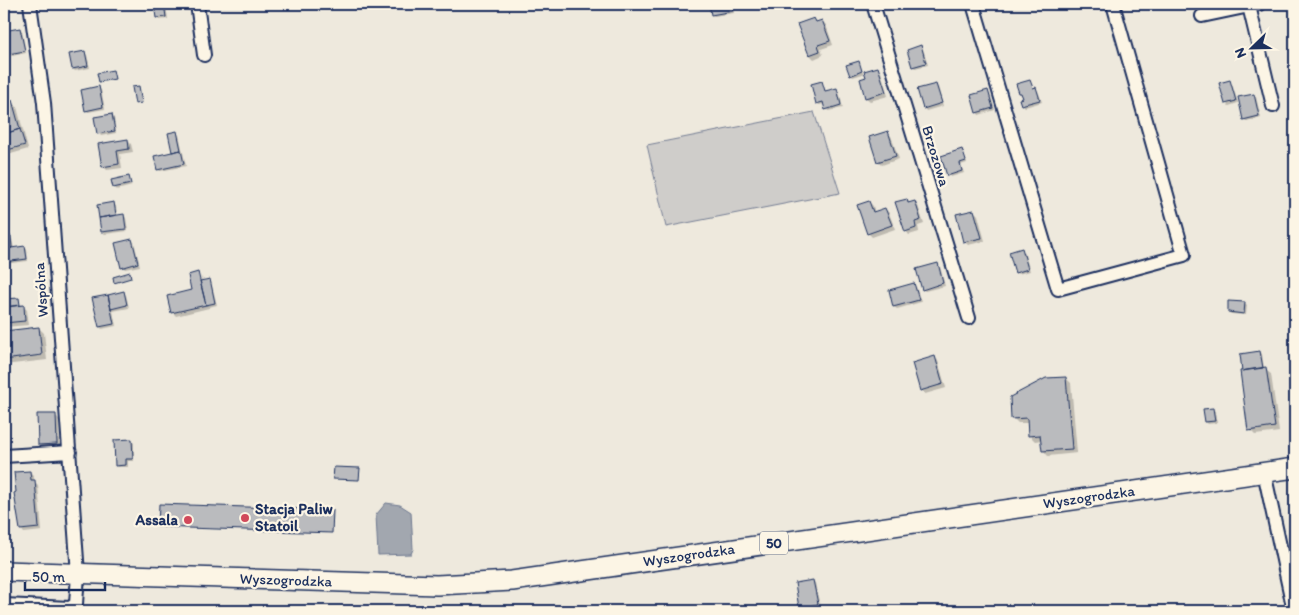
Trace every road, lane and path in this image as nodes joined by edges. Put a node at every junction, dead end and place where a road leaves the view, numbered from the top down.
1 (30, 4) edge
2 (196, 4) edge
3 (873, 4) edge
4 (973, 4) edge
5 (1113, 4) edge
6 (1254, 5) edge
7 (1202, 16) dead end
8 (204, 55) dead end
9 (1273, 106) dead end
10 (968, 318) dead end
11 (70, 452) junction
12 (4, 456) edge
13 (1295, 468) edge
14 (1264, 472) junction
15 (4, 571) edge
16 (78, 574) junction
17 (4, 604) edge
18 (1294, 611) edge

1 - 11 street, Wspólna
2 - 8 street
3 - 10 street, Brzozowa
4 - 5 street
6 - 7 street
6 - 9 street
11 - 12 street
11 - 16 street, Wspólna
13 - 14 main road, Wyszogrodzka / 50
14 - 16 main road, Wyszogrodzka / 50
14 - 18 street
15 - 16 main road, Wyszogrodzka / 50
16 - 17 street

